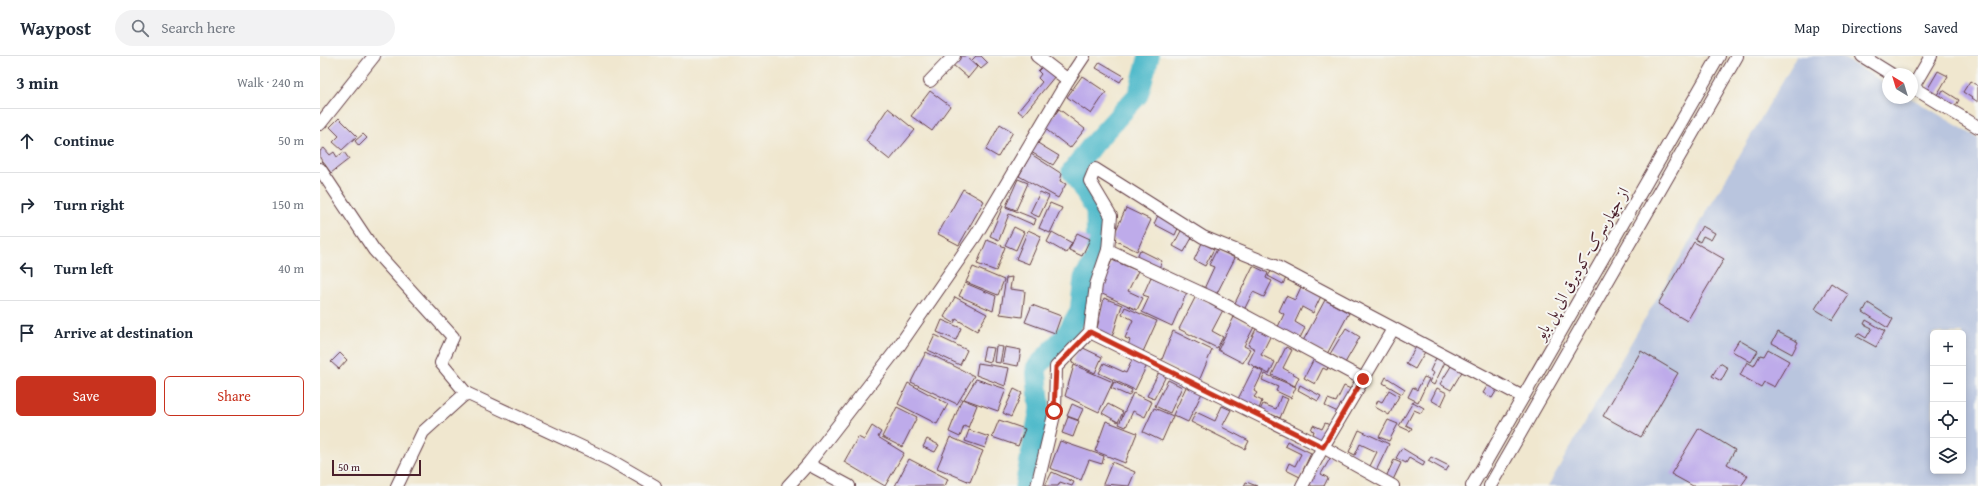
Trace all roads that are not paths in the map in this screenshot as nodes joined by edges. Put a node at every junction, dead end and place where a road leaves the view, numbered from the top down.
1 (374, 56) edge
2 (954, 56) edge
3 (1037, 56) edge
4 (1084, 56) edge
5 (1719, 56) edge
6 (1737, 56) edge
7 (1862, 56) edge
8 (1931, 56) edge
9 (1882, 68) edge
10 (1918, 78) edge
11 (1068, 80) junction
12 (930, 81) dead end
13 (1918, 90) edge
14 (320, 124) edge
15 (1978, 127) edge
16 (320, 169) edge
17 (1108, 250) junction
18 (1392, 328) junction
19 (1090, 332) junction
20 (1363, 379) junction
21 (466, 392) junction
22 (1522, 397) junction
23 (1323, 447) junction
24 (808, 464) junction
25 (397, 486) edge
26 (655, 486) edge
27 (788, 486) edge
28 (849, 486) edge
29 (1037, 486) edge
30 (1302, 486) edge
31 (1393, 486) edge
32 (1472, 486) edge
33 (1490, 486) edge

1 - 14 street
2 - 12 street
3 - 11 street
4 - 11 street
5 - 22 street, از جهارسرک-کودبرق الی پل بایو
6 - 33 street, از جهارسرک-کودبرق الی پل بایو
7 - 9 street
8 - 10 street
11 - 24 street
13 - 15 street
16 - 21 street
17 - 18 street
17 - 19 street
17 - 20 street
18 - 20 street
18 - 22 street
19 - 23 street
19 - 29 street
20 - 23 street
21 - 25 street
21 - 26 street
22 - 32 street, از جهارسرک-کودبرق الی پل بایو
23 - 30 street
23 - 31 street
24 - 27 street
24 - 28 street

